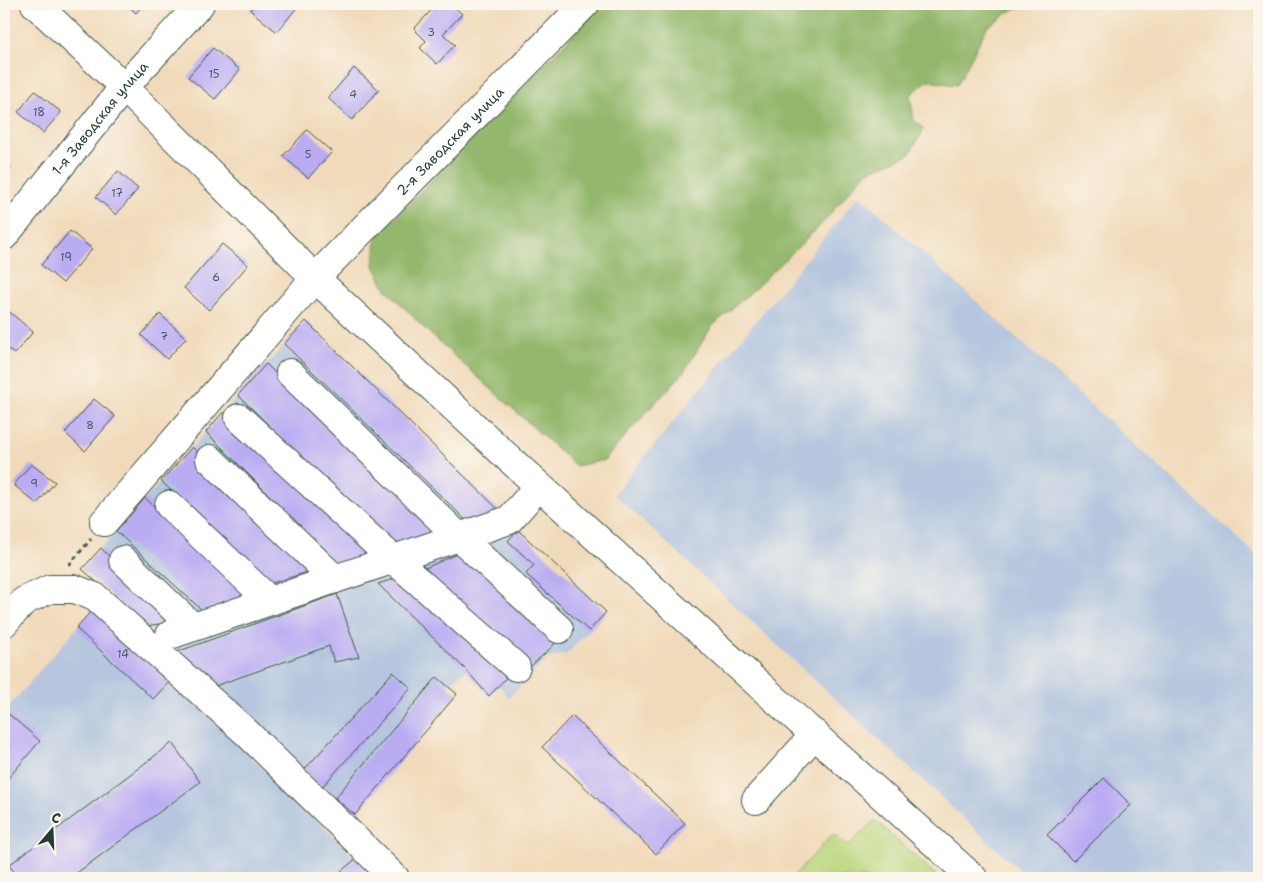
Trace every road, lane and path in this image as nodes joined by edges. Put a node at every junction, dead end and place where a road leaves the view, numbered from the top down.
1 (35, 4) edge
2 (200, 4) edge
3 (584, 4) edge
4 (124, 87) junction
5 (4, 236) edge
6 (315, 278) junction
7 (290, 373) dead end
8 (239, 418) dead end
9 (210, 459) dead end
10 (539, 486) junction
11 (169, 505) dead end
12 (104, 522) joint
13 (459, 537) junction
14 (394, 559) junction
15 (123, 560) dead end
16 (335, 579) junction
17 (50, 589) junction
18 (270, 601) junction
19 (4, 624) edge
20 (559, 629) dead end
21 (516, 667) dead end
22 (815, 734) junction
23 (756, 800) dead end
24 (395, 878) edge
25 (973, 878) edge

1 - 4 street
2 - 4 street, 1-я Заводская улица
3 - 6 street, 2-я Заводская улица
4 - 5 street, 1-я Заводская улица
4 - 6 street
6 - 10 street
6 - 12 street, 2-я Заводская улица
7 - 13 street
8 - 14 street
9 - 16 street
10 - 13 street
10 - 22 street
11 - 18 street
12 - 17 path
13 - 14 street
13 - 20 street
14 - 16 street
14 - 21 street
15 - 18 street
16 - 18 street
17 - 19 street
17 - 24 street
22 - 23 street
22 - 25 street

